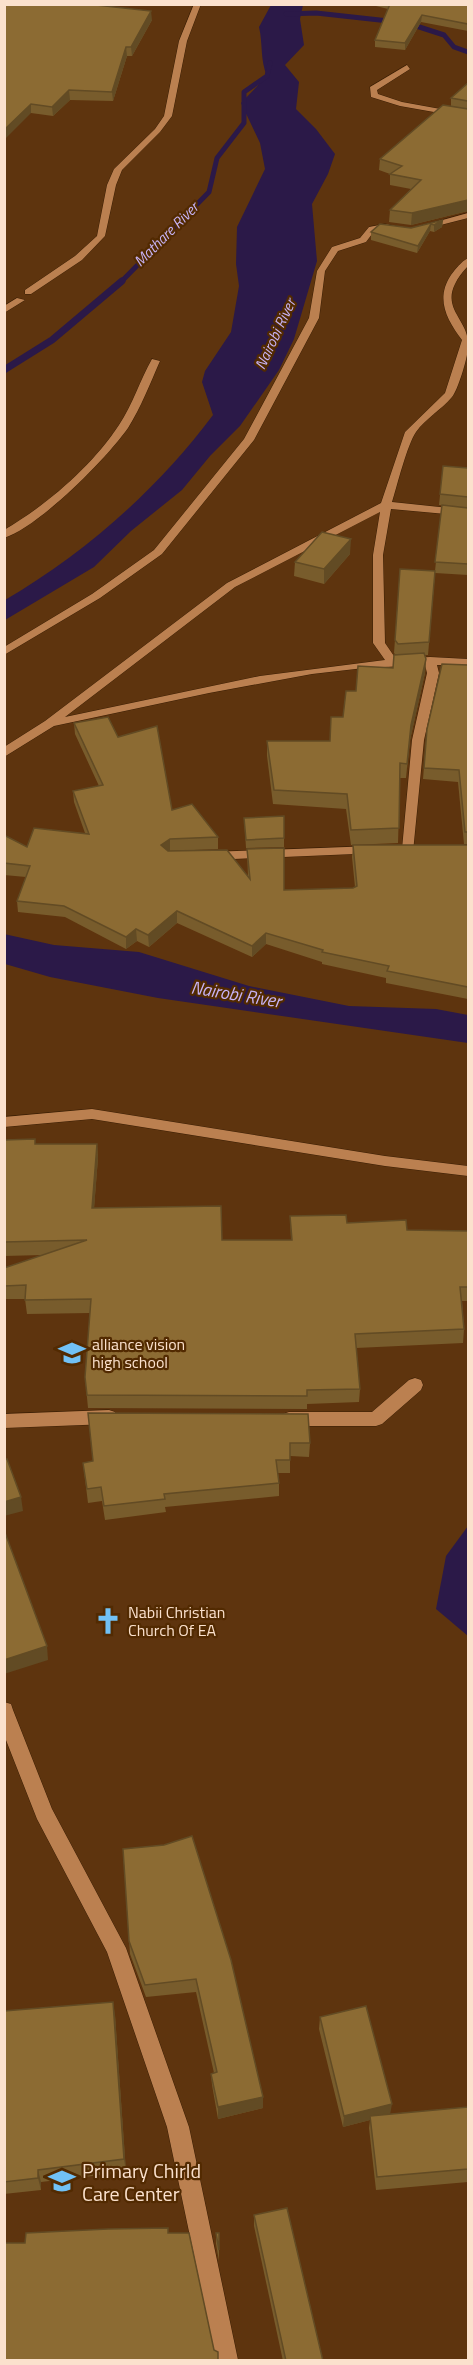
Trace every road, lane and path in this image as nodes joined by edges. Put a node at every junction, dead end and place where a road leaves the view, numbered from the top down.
1 (198, 4) edge
2 (407, 67) dead end
3 (468, 116) edge
4 (468, 216) edge
5 (468, 261) edge
6 (28, 292) dead end
7 (20, 300) dead end
8 (4, 310) edge
9 (154, 361) dead end
10 (386, 505) junction
11 (468, 513) edge
12 (4, 535) edge
13 (4, 652) edge
14 (430, 660) junction
15 (392, 662) junction
16 (468, 662) edge
17 (49, 724) junction
18 (4, 753) edge
19 (194, 856) edge
20 (4, 1122) edge
21 (468, 1171) edge
22 (415, 1385) dead end
23 (121, 1417) edge
24 (277, 1418) edge
25 (4, 1421) edge
26 (4, 1710) edge
27 (227, 2361) edge

1 - 6 street
2 - 3 street
4 - 13 street
5 - 10 street
7 - 8 street
9 - 12 street
10 - 11 street
10 - 15 street
10 - 17 street
14 - 15 street
14 - 16 street
14 - 19 street
15 - 17 street
17 - 18 street
20 - 21 street
22 - 24 street
23 - 25 street
26 - 27 street

